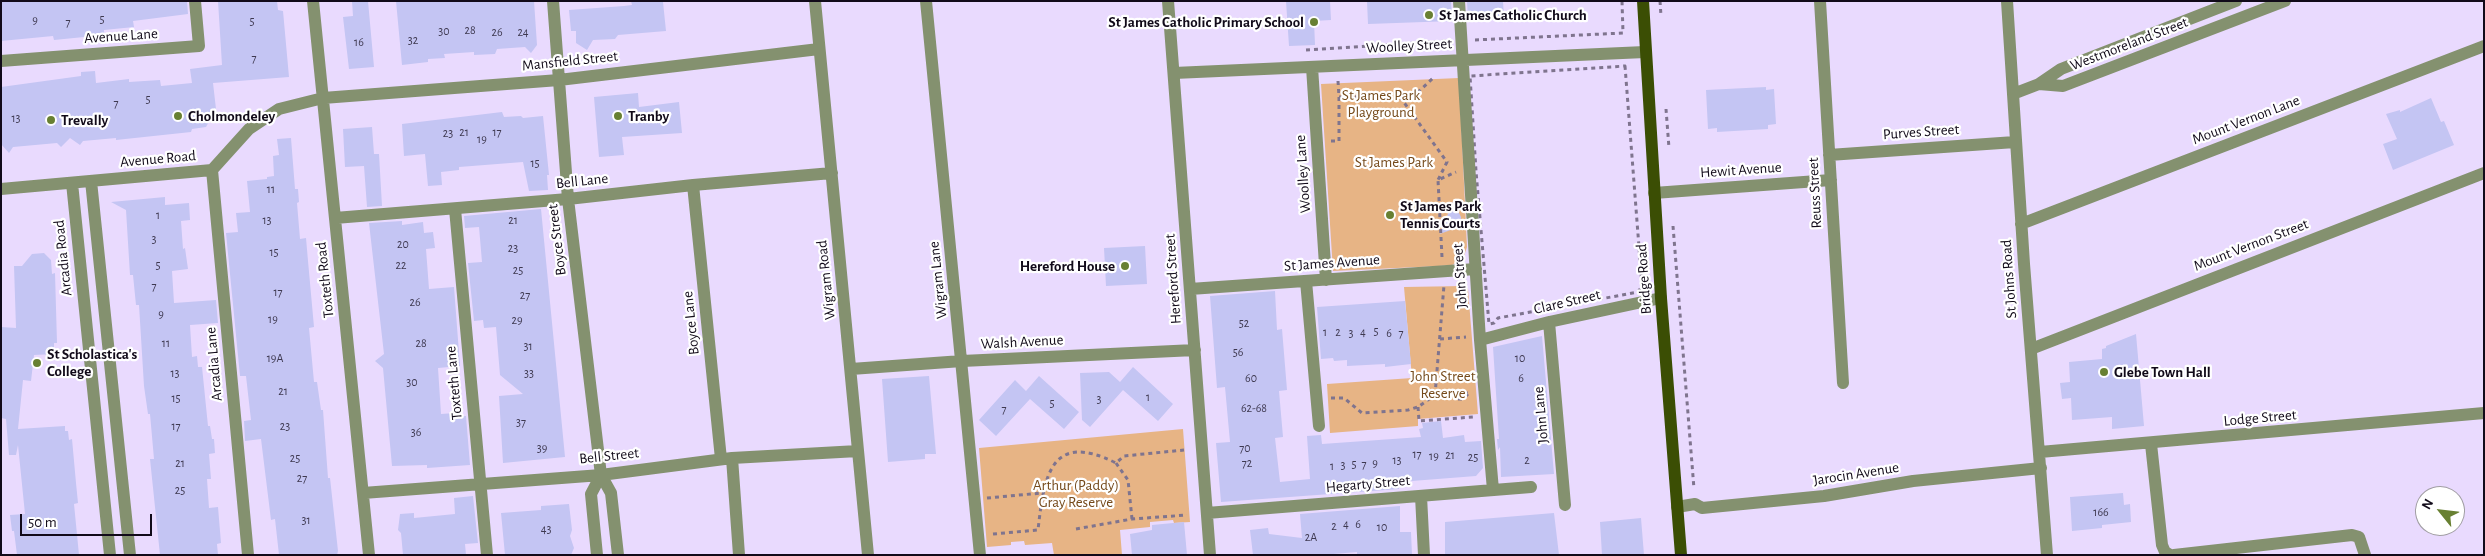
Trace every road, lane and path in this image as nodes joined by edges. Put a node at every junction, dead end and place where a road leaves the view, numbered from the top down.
1 (195, 1) edge
2 (313, 1) edge
3 (553, 1) edge
4 (815, 1) edge
5 (926, 1) edge
6 (1168, 1) edge
7 (1460, 1) edge
8 (1622, 1) edge
9 (1643, 1) edge
10 (1660, 1) edge
11 (1820, 1) edge
12 (2007, 1) edge
13 (2236, 1) edge
14 (2285, 1) edge
15 (1661, 20) dead end
16 (1452, 40) dead end
17 (1468, 40) dead end
18 (2484, 46) edge
19 (819, 49) junction
20 (1300, 51) dead end
21 (1645, 52) junction
22 (1462, 60) junction
23 (1, 61) edge
24 (1625, 66) joint
25 (1312, 67) junction
26 (1174, 73) junction
27 (1433, 78) dead end
28 (559, 80) junction
29 (1338, 81) dead end
30 (2039, 84) junction
31 (2013, 94) junction
32 (1400, 96) junction
33 (1339, 97) junction
34 (323, 98) junction
35 (1666, 102) dead end
36 (1317, 142) junction
37 (2015, 142) junction
38 (1669, 155) dead end
39 (1830, 155) junction
40 (212, 170) junction
41 (1460, 170) dead end
42 (832, 173) junction
43 (2484, 173) edge
44 (1438, 180) junction
45 (1830, 180) junction
46 (91, 181) junction
47 (72, 183) junction
48 (693, 185) junction
49 (1, 189) edge
50 (1654, 193) junction
51 (568, 200) junction
52 (455, 209) junction
53 (335, 218) junction
54 (1673, 221) dead end
55 (2021, 224) junction
56 (1442, 250) dead end
57 (1476, 269) junction
58 (1326, 280) junction
59 (1306, 281) junction
60 (1444, 282) junction
61 (1453, 282) dead end
62 (1434, 283) dead end
63 (1190, 289) junction
64 (1661, 298) junction
65 (1549, 322) junction
66 (107, 328) junction
67 (87, 330) junction
68 (1477, 338) junction
69 (1440, 339) junction
70 (2031, 349) junction
71 (1195, 350) junction
72 (962, 361) junction
73 (851, 369) junction
74 (1843, 382) dead end
75 (1468, 393) junction
76 (1473, 393) dead end
77 (1435, 395) junction
78 (1317, 398) junction
79 (1458, 399) dead end
80 (1418, 407) junction
81 (2484, 413) edge
82 (1479, 416) dead end
83 (1319, 426) dead end
84 (2151, 444) junction
85 (119, 447) junction
86 (99, 449) junction
87 (1184, 450) dead end
88 (858, 451) junction
89 (2040, 452) junction
90 (727, 458) junction
91 (1116, 463) junction
92 (2041, 468) junction
93 (601, 474) junction
94 (480, 484) junction
95 (1531, 487) dead end
96 (1492, 490) junction
97 (363, 492) junction
98 (1042, 493) junction
99 (1421, 496) junction
100 (1694, 496) dead end
101 (982, 499) dead end
102 (1565, 505) dead end
103 (1677, 506) junction
104 (1207, 513) junction
105 (1187, 515) dead end
106 (1132, 519) junction
107 (1076, 529) dead end
108 (978, 536) junction
109 (110, 555) edge
110 (130, 555) edge
111 (248, 555) edge
112 (369, 555) edge
113 (487, 555) edge
114 (597, 555) edge
115 (618, 555) edge
116 (739, 555) edge
117 (868, 555) edge
118 (980, 555) edge
119 (1210, 555) edge
120 (1424, 555) edge
121 (1682, 555) edge
122 (2047, 555) edge
123 (2170, 555) edge
124 (2174, 555) edge
125 (2365, 555) edge

1 - 23 street, Avenue Lane
2 - 34 street, Toxteth Road
3 - 28 street, Boyce Street
4 - 19 street, Wigram Road
5 - 72 street, Wigram Lane
6 - 26 street, Hereford Street
7 - 22 street, John Street
8 - 17 path
9 - 21 main road, Bridge Road
10 - 15 path
11 - 39 street, Reuss Street
12 - 31 street, St Johns Road
13 - 30 street, Westmoreland Street
14 - 30 street, Westmoreland Street
16 - 20 path
18 - 55 street, Mount Vernon Lane
19 - 28 street, Mansfield Street
19 - 42 street, Wigram Road
21 - 22 street, Woolley Street
21 - 50 main road, Bridge Road
22 - 25 street, Woolley Street
22 - 57 street, John Street
24 - 24 path
25 - 26 street, Woolley Street
25 - 36 street, Woolley Lane
26 - 63 street, Hereford Street
27 - 32 path
28 - 34 street, Mansfield Street
28 - 51 street, Boyce Street
29 - 33 path
30 - 31 street, Westmoreland Street
31 - 37 street, St Johns Road
32 - 33 path
32 - 44 path
33 - 36 path
34 - 40 street, Avenue Road
34 - 53 street, Toxteth Road
35 - 38 path
36 - 58 street, Woolley Lane
37 - 39 street, Purves Street
37 - 55 street, St Johns Road
39 - 45 street, Reuss Street
40 - 46 street, Avenue Road
40 - 111 street, Arcadia Lane
41 - 44 path
42 - 48 street, Bell Lane
42 - 73 street, Wigram Road
43 - 70 street, Mount Vernon Street
44 - 56 path
45 - 50 street, Hewit Avenue
45 - 74 street, Reuss Street
46 - 47 street, Avenue Road
46 - 66 street
47 - 49 street, Avenue Road
47 - 67 street, Arcadia Road
48 - 51 street, Bell Lane
48 - 90 street, Boyce Lane
50 - 64 main road, Bridge Road
51 - 52 street, Bell Lane
51 - 93 street, Boyce Street
52 - 53 street, Bell Lane
52 - 94 street, Toxteth Lane
53 - 97 street, Toxteth Road
54 - 100 path
55 - 70 street, St Johns Road
57 - 58 street, St James Avenue
57 - 68 street, John Street
58 - 59 street, St James Avenue
59 - 63 street, St James Avenue
59 - 78 street
60 - 61 path
60 - 62 path
60 - 69 path
63 - 71 street, Hereford Street
64 - 65 street, Clare Street
64 - 103 main road, Bridge Road
65 - 68 street, Clare Street
65 - 102 street, John Lane
66 - 67 street
66 - 85 street
67 - 86 street, Arcadia Road
68 - 69 path
68 - 96 street, John Street
69 - 77 path
70 - 89 street, St Johns Road
71 - 72 street, Walsh Avenue
71 - 104 street, Hereford Street
72 - 73 street, Walsh Avenue
72 - 108 street, Wigram Lane
73 - 88 street, Wigram Road
75 - 76 path
75 - 77 path
75 - 79 path
77 - 80 path
78 - 80 path
78 - 83 street
80 - 82 path
81 - 84 street, Lodge Street
84 - 89 street, Lodge Street
84 - 123 street
85 - 86 street
85 - 110 street
86 - 109 street, Arcadia Road
87 - 91 path
88 - 90 street, Bell Street
88 - 117 street, Wigram Road
89 - 92 street, St Johns Road
90 - 93 street, Bell Street
90 - 116 street, Boyce Lane
91 - 98 path
91 - 106 path
92 - 103 street, Jarocin Avenue
92 - 122 street, St Johns Road
93 - 94 street, Bell Street
93 - 114 street
93 - 115 street, Boyce Street
94 - 97 street, Bell Street
94 - 113 street, Toxteth Lane
95 - 96 street, Hegarty Street
96 - 99 street, Hegarty Street
97 - 112 street, Toxteth Road
98 - 101 path
98 - 108 path
99 - 104 street, Hegarty Street
99 - 120 street
103 - 121 main road, Bridge Road
104 - 119 street, Hereford Street
105 - 106 path
106 - 107 path
108 - 118 street, Wigram Lane
124 - 125 street

